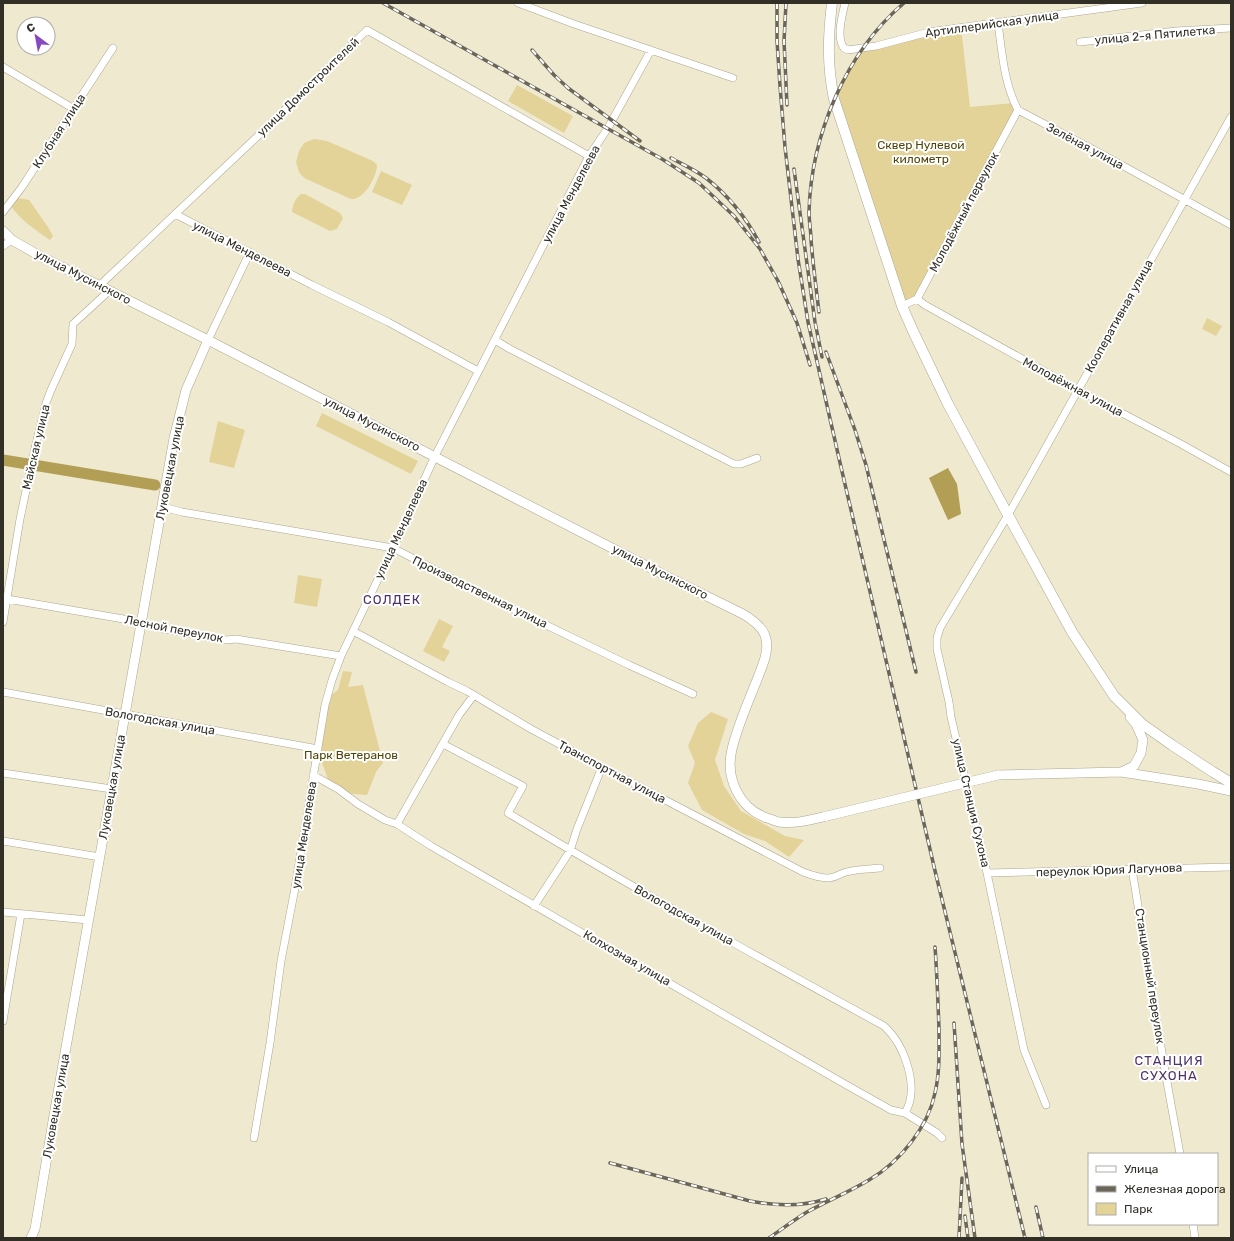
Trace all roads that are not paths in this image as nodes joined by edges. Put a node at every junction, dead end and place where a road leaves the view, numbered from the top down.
1 (518, 3) edge
2 (832, 3) edge
3 (845, 3) edge
4 (1142, 3) edge
5 (998, 23) junction
6 (1231, 28) edge
7 (1080, 42) dead end
8 (113, 48) dead end
9 (651, 50) junction
10 (3, 67) edge
11 (733, 78) dead end
12 (74, 109) junction
13 (1018, 110) junction
14 (1231, 117) edge
15 (589, 156) junction
16 (1184, 200) junction
17 (3, 212) edge
18 (175, 214) junction
19 (1231, 225) edge
20 (3, 232) edge
21 (12, 240) junction
22 (3, 246) edge
23 (250, 252) junction
24 (99, 286) junction
25 (109, 291) junction
26 (917, 299) junction
27 (902, 306) junction
28 (208, 340) junction
29 (495, 340) junction
30 (478, 371) junction
31 (1078, 390) junction
32 (435, 456) junction
33 (757, 458) dead end
34 (1231, 472) edge
35 (163, 507) junction
36 (1008, 515) junction
37 (393, 548) junction
38 (7, 598) junction
39 (3, 622) edge
40 (141, 622) junction
41 (353, 631) junction
42 (341, 656) junction
43 (3, 692) edge
44 (693, 694) dead end
45 (474, 695) junction
46 (1114, 696) junction
47 (125, 714) junction
48 (443, 744) junction
49 (318, 749) junction
50 (602, 767) junction
51 (1121, 772) junction
52 (3, 773) edge
53 (313, 775) junction
54 (1231, 782) edge
55 (112, 789) junction
56 (1231, 791) edge
57 (397, 824) junction
58 (3, 841) edge
59 (570, 851) junction
60 (100, 857) junction
61 (1231, 867) edge
62 (880, 868) dead end
63 (1132, 869) junction
64 (987, 873) junction
65 (534, 906) junction
66 (3, 912) edge
67 (21, 914) junction
68 (88, 920) junction
69 (3, 1021) edge
70 (1046, 1105) dead end
71 (905, 1114) junction
72 (254, 1138) dead end
73 (942, 1138) dead end
74 (1180, 1153) edge
75 (1193, 1225) edge
76 (31, 1238) edge
77 (1195, 1238) edge

1 - 9 street
2 - 27 main road
3 - 5 street, Артиллерийская улица
4 - 5 street, Артиллерийская улица
5 - 13 street
6 - 7 street, улица 2-я Пятилетка
8 - 12 street, Клубная улица
9 - 11 street
9 - 15 street, улица Менделеева
10 - 12 street
12 - 17 street, Клубная улица
13 - 16 street, Зелёная улица
13 - 26 street, Молодёжный переулок
14 - 16 street, Кооперативная улица
15 - 18 street, улица Домостроителей
15 - 29 street, улица Менделеева
16 - 19 street, Зелёная улица
16 - 31 street, Кооперативная улица
18 - 23 street, улица Менделеева
18 - 24 street, улица Домостроителей
20 - 21 street, улица Мусинского
21 - 22 street
21 - 24 street, улица Мусинского
23 - 28 street
23 - 30 street, улица Менделеева
24 - 25 street, улица Мусинского
25 - 28 street, улица Мусинского
25 - 38 street, Майская улица
26 - 27 street
26 - 31 street, Молодёжная улица
27 - 36 main road
28 - 32 street, улица Мусинского
28 - 35 street, Луковецкая улица
29 - 30 street, улица Менделеева
29 - 33 street
30 - 32 street, улица Менделеева
31 - 34 street, Молодёжная улица
31 - 36 street, Кооперативная улица
32 - 37 street, улица Менделеева
32 - 51 street, улица Мусинского, bridge
35 - 37 street, Производственная улица
35 - 40 street, Луковецкая улица
36 - 46 main road
36 - 64 street, улица Станция Сухона
37 - 41 street, улица Менделеева
37 - 44 street, Производственная улица
38 - 39 street, Майская улица
38 - 40 street, Лесной переулок
40 - 42 street, Лесной переулок
40 - 47 street, Луковецкая улица
41 - 42 street, улица Менделеева
41 - 45 street, Транспортная улица
42 - 49 street, улица Менделеева
43 - 47 street, Вологодская улица
45 - 48 street
45 - 50 street, Транспортная улица
46 - 51 street
46 - 54 main road
47 - 49 street, Вологодская улица
47 - 55 street, Луковецкая улица
48 - 57 street
48 - 59 street, Вологодская улица
49 - 53 street, улица Менделеева
50 - 59 street
50 - 62 street, Транспортная улица
51 - 56 street, улица Мусинского
52 - 55 street
53 - 57 street, Колхозная улица
53 - 72 street, улица Менделеева
55 - 60 street, Луковецкая улица
57 - 65 street, Колхозная улица
58 - 60 street
59 - 65 street
59 - 71 street, Вологодская улица
60 - 68 street, Луковецкая улица
61 - 63 street, переулок Юрия Лагунова
63 - 64 street, переулок Юрия Лагунова
63 - 74 street, Станционный переулок
64 - 70 street, улица Станция Сухона
65 - 71 street, Колхозная улица
66 - 67 street
67 - 68 street
67 - 69 street
68 - 76 street, Луковецкая улица
71 - 73 street, Колхозная улица
75 - 77 street

